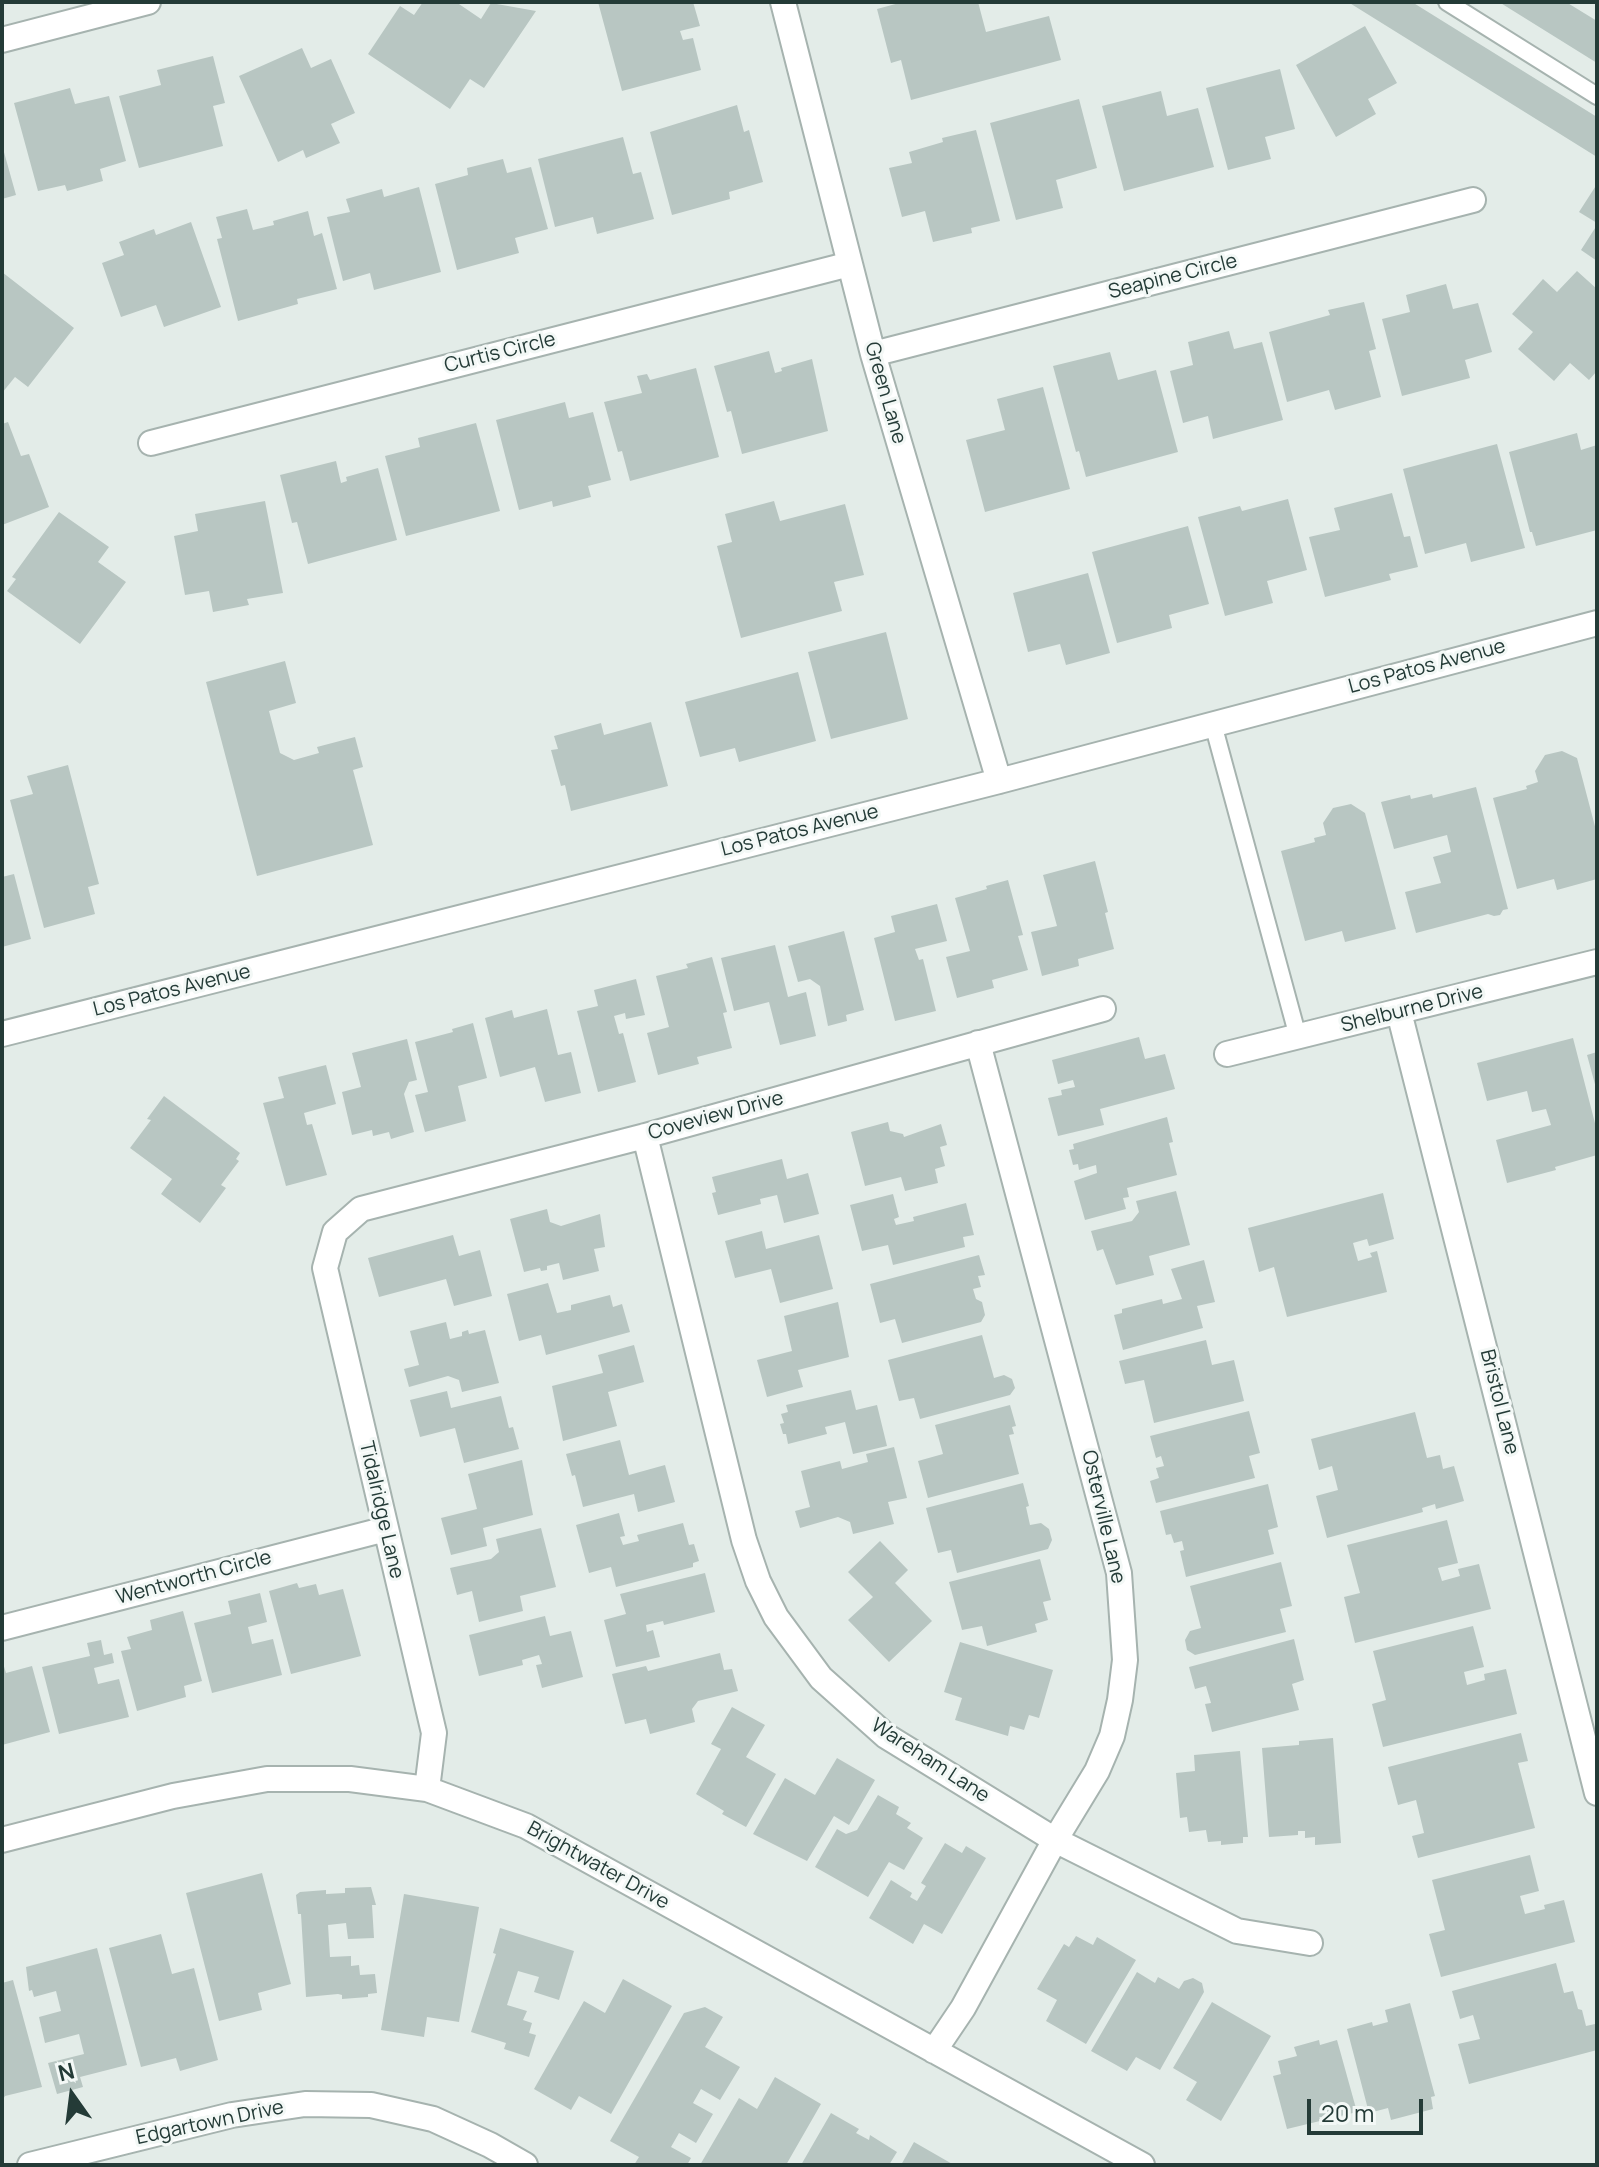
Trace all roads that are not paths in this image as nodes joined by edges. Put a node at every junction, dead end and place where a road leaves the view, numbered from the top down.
1 (148, 2) edge
2 (783, 2) edge
3 (1447, 2) edge
4 (2, 40) edge
5 (1597, 96) edge
6 (1473, 200) dead end
7 (850, 264) junction
8 (873, 354) junction
9 (151, 443) dead end
10 (1597, 623) edge
11 (1213, 724) junction
12 (999, 781) junction
13 (1597, 962) edge
14 (1103, 1009) dead end
15 (1399, 1012) junction
16 (2, 1034) edge
17 (1298, 1037) junction
18 (978, 1043) junction
19 (1227, 1054) dead end
20 (645, 1136) junction
21 (335, 1232) joint
22 (386, 1529) junction
23 (2, 1628) edge
24 (427, 1789) junction
25 (1597, 1793) edge
26 (2, 1840) edge
27 (1055, 1840) junction
28 (1310, 1943) dead end
29 (934, 2051) junction
30 (30, 2165) edge
31 (525, 2165) edge
32 (1142, 2165) edge

1 - 4 street
2 - 7 street, Green Lane
3 - 5 lane
6 - 8 street, Seapine Circle
7 - 8 street, Green Lane
7 - 9 street, Curtis Circle
8 - 12 street, Green Lane
10 - 11 street, Los Patos Avenue
11 - 12 street, Los Patos Avenue
11 - 17 lane
12 - 16 street, Los Patos Avenue
13 - 15 street, Shelburne Drive
14 - 18 street, Coveview Drive
15 - 17 street, Shelburne Drive
15 - 25 street, Bristol Lane
17 - 19 street, Shelburne Drive
18 - 20 street, Coveview Drive
18 - 27 street, Osterville Lane
20 - 21 street, Coveview Drive
20 - 27 street, Wareham Lane
21 - 22 street, Tidalridge Lane
22 - 23 street, Wentworth Circle
22 - 24 street, Tidalridge Lane
24 - 26 street, Brightwater Drive
24 - 29 street, Brightwater Drive
27 - 28 street, Wareham Lane
27 - 29 street, Osterville Lane
29 - 32 street, Brightwater Drive
30 - 31 street, Edgartown Drive

